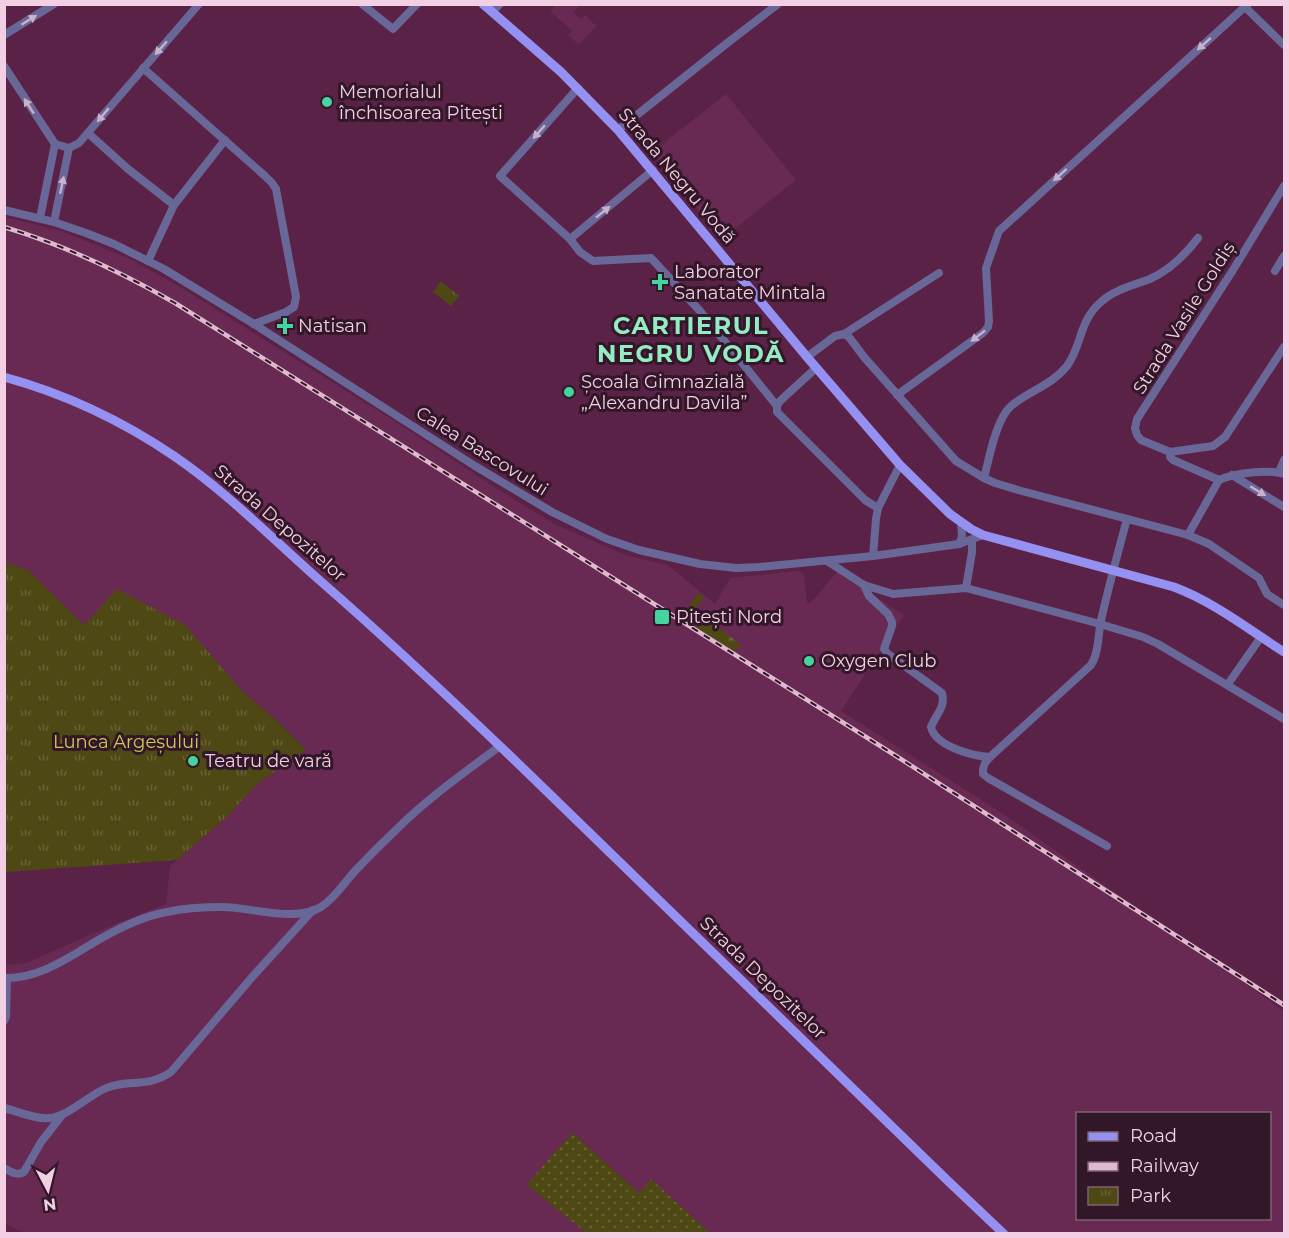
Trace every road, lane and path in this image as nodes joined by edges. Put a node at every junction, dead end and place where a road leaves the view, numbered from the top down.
1 (54, 4) edge
2 (199, 4) edge
3 (362, 4) edge
4 (417, 4) edge
5 (483, 4) edge
6 (500, 4) edge
7 (778, 4) edge
8 (1246, 6) edge
9 (492, 12) junction
10 (4, 36) edge
11 (1284, 45) edge
12 (4, 66) edge
13 (143, 68) junction
14 (578, 88) junction
15 (618, 130) junction
16 (88, 133) junction
17 (225, 140) junction
18 (55, 144) junction
19 (69, 148) junction
20 (653, 170) junction
21 (1284, 186) edge
22 (174, 205) junction
23 (4, 210) edge
24 (40, 218) junction
25 (54, 222) junction
26 (1198, 237) dead end
27 (570, 239) junction
28 (1284, 256) edge
29 (148, 261) junction
30 (1275, 271) dead end
31 (939, 273) dead end
32 (254, 324) junction
33 (844, 334) junction
34 (1284, 347) edge
35 (807, 357) junction
36 (816, 368) junction
37 (4, 377) edge
38 (897, 395) junction
39 (777, 406) junction
40 (1170, 452) junction
41 (1284, 460) edge
42 (900, 465) junction
43 (1282, 473) edge
44 (1232, 475) junction
45 (984, 478) junction
46 (1219, 480) junction
47 (878, 507) junction
48 (1284, 507) edge
49 (1127, 519) junction
50 (961, 522) junction
51 (983, 535) junction
52 (1188, 535) junction
53 (972, 540) junction
54 (959, 544) junction
55 (873, 556) junction
56 (827, 561) junction
57 (1113, 570) junction
58 (864, 585) junction
59 (966, 588) junction
60 (1284, 605) edge
61 (1100, 624) junction
62 (1260, 637) junction
63 (1284, 652) edge
64 (1228, 684) junction
65 (1284, 718) edge
66 (500, 746) junction
67 (990, 757) junction
68 (1107, 846) dead end
69 (313, 910) junction
70 (6, 978) edge
71 (4, 1021) edge
72 (4, 1108) edge
73 (64, 1113) junction
74 (4, 1168) edge
75 (1004, 1233) edge

10 -> 1 street
2 -> 13 street
3 - 4 street
5 - 9 main road, Strada Negru Vodă
6 - 9 street
7 - 15 street
8 - 11 street
8 -> 38 street
9 - 14 main road, Strada Negru Vodă
18 -> 12 street
13 -> 16 street
13 - 17 street
14 - 15 main road, Strada Negru Vodă
14 -> 27 street
15 - 20 main road, Strada Negru Vodă
16 - 19 street
16 - 22 street
17 - 22 street
17 - 32 street
18 - 19 street
18 - 24 street
25 -> 19 street
27 -> 20 street
20 - 35 main road, Strada Negru Vodă
21 - 40 street, Strada Vasile Goldiș
22 - 29 street
23 - 24 street, Calea Bascovului
24 - 25 street, Calea Bascovului
25 - 29 street, Calea Bascovului
26 - 45 street
27 - 39 street
28 - 30 street
29 - 32 street, Calea Bascovului
31 - 33 street
32 - 56 street, Calea Bascovului
33 - 35 street
33 - 38 street
34 - 40 street
35 - 36 main road, Strada Negru Vodă
36 - 39 street
36 - 42 main road, Strada Negru Vodă
37 - 66 main road, Strada Depozitelor
38 - 45 street
39 - 47 street
40 - 46 street
41 - 43 street
42 - 47 street
42 - 50 main road, Strada Negru Vodă
43 - 44 street
44 - 46 street
44 -> 48 street
45 - 49 street
46 - 52 street
47 - 55 street
49 - 52 street
49 - 57 street
50 - 51 main road, Strada Negru Vodă
50 - 54 street
51 - 53 street, Calea Bascovului
51 - 57 main road, Strada Negru Vodă
52 - 60 street
53 - 54 street, Calea Bascovului
53 - 59 street
54 - 55 street, Calea Bascovului
55 - 56 street, Calea Bascovului
56 - 58 street
57 - 61 street
57 - 62 main road, Strada Negru Vodă
58 - 59 street
58 - 67 street
59 - 61 street
61 - 64 street
61 - 67 street
62 - 63 main road, Strada Negru Vodă
62 - 64 street
64 - 65 street
66 - 69 street
66 - 75 main road, Strada Depozitelor
67 - 68 street
69 - 70 street
69 - 73 street
70 - 71 street
72 - 73 street
73 - 74 street

